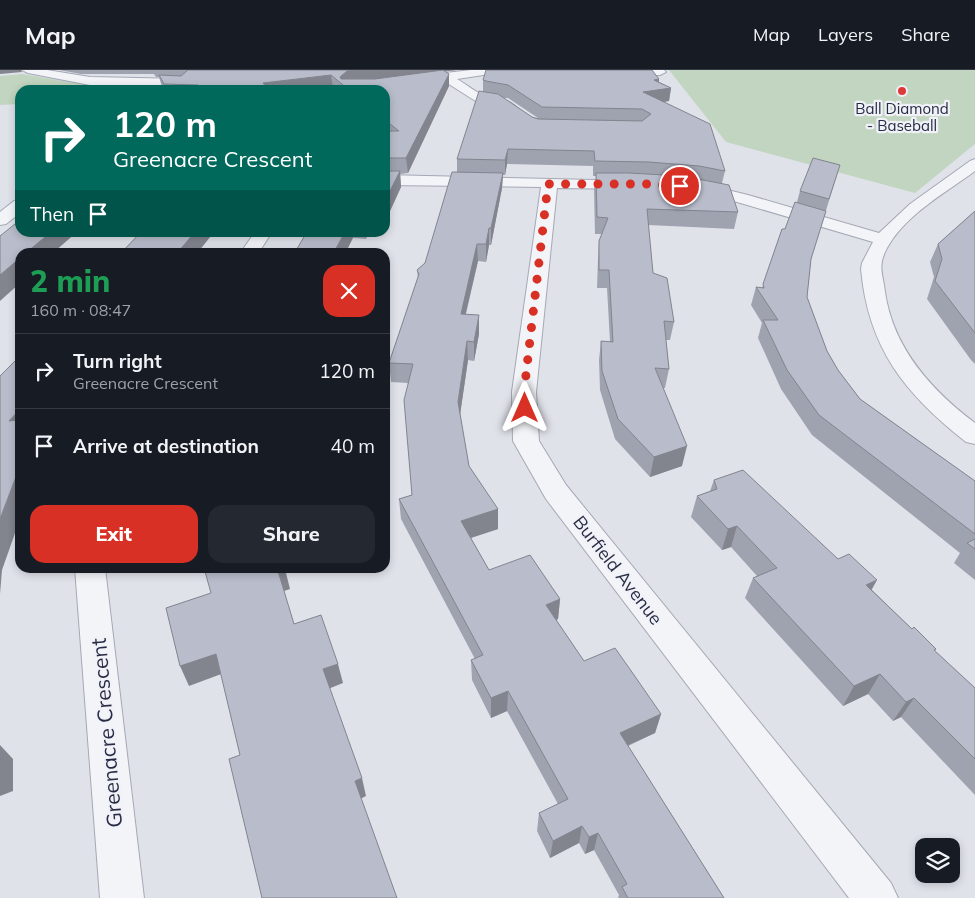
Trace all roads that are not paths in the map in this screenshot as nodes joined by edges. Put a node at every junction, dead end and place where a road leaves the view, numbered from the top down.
1 (497, 70) edge
2 (612, 70) edge
3 (36, 71) edge
4 (660, 72) dead end
5 (446, 77) junction
6 (427, 80) edge
7 (183, 84) edge
8 (524, 117) edge
9 (975, 164) edge
10 (390, 180) edge
11 (548, 184) junction
12 (647, 184) edge
13 (677, 186) edge
14 (15, 209) edge
15 (0, 220) edge
16 (260, 237) edge
17 (884, 240) junction
18 (253, 248) edge
19 (975, 436) edge
20 (90, 573) edge
21 (122, 898) edge
22 (876, 898) edge

1 - 5 street
2 - 4 street
3 - 7 street
5 - 6 street
5 - 8 street
9 - 17 street
10 - 11 street
11 - 12 street
11 - 22 street, Burfield Avenue
13 - 17 street
14 - 15 street
16 - 18 street
17 - 19 street
20 - 21 street, Greenacre Crescent

